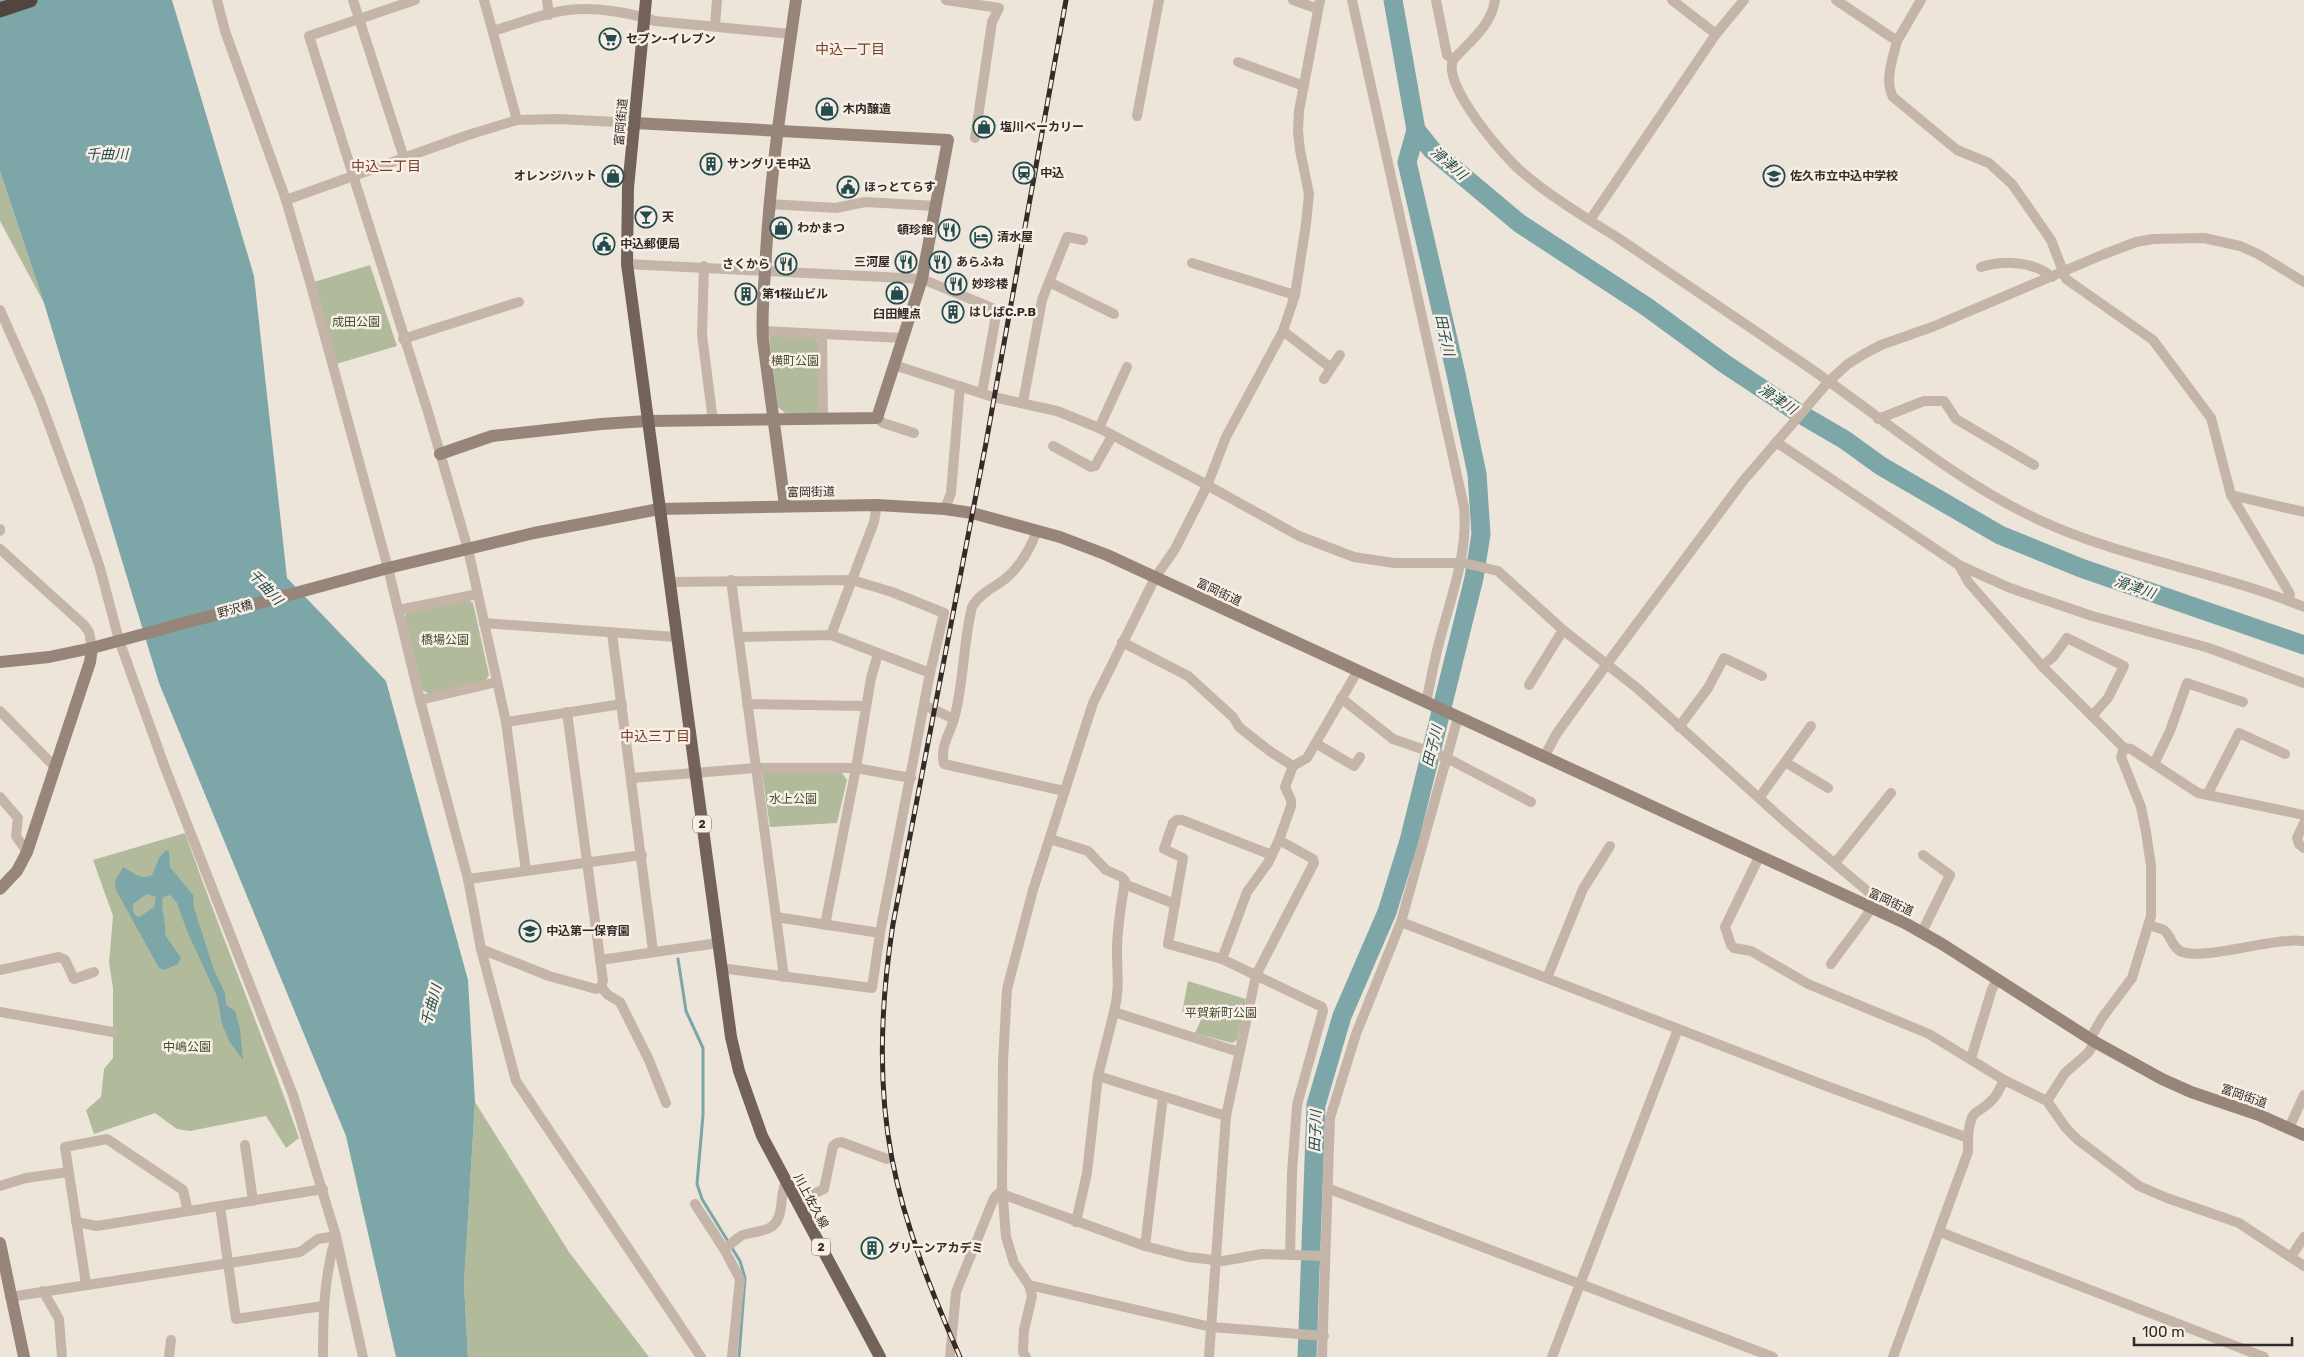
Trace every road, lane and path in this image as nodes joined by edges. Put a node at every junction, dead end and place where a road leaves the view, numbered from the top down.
1 (30, 0) edge
2 (217, 0) edge
3 (353, 0) edge
4 (415, 0) edge
5 (484, 0) edge
6 (547, 0) edge
7 (646, 0) edge
8 (717, 0) edge
9 (796, 0) edge
10 (946, 0) edge
11 (1159, 0) edge
12 (1292, 0) edge
13 (1352, 0) edge
14 (1436, 0) edge
15 (1495, 0) edge
16 (1672, 0) edge
17 (1744, 0) edge
18 (1836, 0) edge
19 (1921, 0) edge
20 (1001, 4) edge
21 (1319, 4) edge
22 (0, 10) edge
23 (549, 15) junction
24 (644, 17) junction
25 (359, 18) junction
26 (715, 26) junction
27 (493, 31) junction
28 (791, 34) junction
29 (1716, 34) junction
30 (1897, 41) junction
31 (1453, 60) junction
32 (1238, 62) dead end
33 (1304, 86) junction
34 (1137, 116) dead end
35 (517, 120) junction
36 (635, 122) junction
37 (776, 129) junction
38 (975, 138) dead end
39 (404, 158) junction
40 (353, 175) junction
41 (286, 200) junction
42 (769, 204) junction
43 (936, 206) junction
44 (1590, 220) junction
45 (1083, 240) dead end
46 (1192, 263) dead end
47 (627, 264) junction
48 (704, 266) junction
49 (1981, 267) dead end
50 (765, 270) junction
51 (2062, 273) junction
52 (2052, 277) junction
53 (922, 279) junction
54 (1049, 282) junction
55 (2304, 282) edge
56 (1295, 295) junction
57 (519, 302) dead end
58 (0, 310) edge
59 (1114, 314) dead end
60 (763, 331) junction
61 (1283, 331) junction
62 (822, 334) junction
63 (902, 338) junction
64 (403, 339) junction
65 (1340, 354) dead end
66 (894, 365) junction
67 (1128, 367) dead end
68 (1331, 368) junction
69 (1324, 379) dead end
70 (1827, 382) junction
71 (960, 386) junction
72 (982, 393) junction
73 (1023, 402) junction
74 (823, 418) junction
75 (877, 418) junction
76 (775, 419) junction
77 (1878, 419) junction
78 (647, 421) junction
79 (713, 421) junction
80 (1099, 428) junction
81 (914, 433) dead end
82 (1112, 436) junction
83 (1777, 441) junction
84 (1052, 446) dead end
85 (440, 454) junction
86 (2034, 465) dead end
87 (1207, 486) junction
88 (2231, 495) junction
89 (877, 505) junction
90 (785, 506) junction
91 (659, 509) junction
92 (945, 509) junction
93 (2304, 512) edge
94 (1037, 530) junction
95 (0, 549) edge
96 (468, 549) junction
97 (1463, 563) junction
98 (1959, 565) junction
99 (384, 569) junction
100 (1155, 578) junction
101 (731, 580) junction
102 (852, 580) junction
103 (669, 582) junction
104 (478, 594) junction
105 (2289, 601) junction
106 (2304, 607) edge
107 (399, 610) junction
108 (484, 623) junction
109 (1563, 630) junction
110 (612, 632) junction
111 (830, 635) junction
112 (676, 637) junction
113 (739, 637) junction
114 (119, 640) junction
115 (1122, 642) junction
116 (92, 648) junction
117 (878, 654) junction
118 (0, 662) edge
119 (1608, 663) junction
120 (2042, 666) junction
121 (1357, 672) junction
122 (930, 673) junction
123 (1762, 676) dead end
124 (497, 682) junction
125 (2304, 683) edge
126 (1529, 685) dead end
127 (1341, 698) junction
128 (420, 700) junction
129 (2243, 702) dead end
130 (622, 704) junction
131 (747, 704) junction
132 (924, 705) junction
133 (1430, 705) junction
134 (866, 706) junction
135 (0, 710) edge
136 (567, 712) junction
137 (1456, 716) junction
138 (2092, 716) junction
139 (954, 720) junction
140 (506, 722) junction
141 (1811, 726) dead end
142 (1678, 727) junction
143 (1317, 744) junction
144 (2124, 748) junction
145 (2284, 754) dead end
146 (1360, 757) dead end
147 (1544, 757) junction
148 (1446, 758) junction
149 (1785, 762) junction
150 (2154, 764) junction
151 (1293, 766) junction
152 (55, 767) junction
153 (756, 768) junction
154 (856, 768) junction
155 (695, 773) junction
156 (632, 778) junction
157 (910, 778) junction
158 (1828, 788) dead end
159 (1064, 791) junction
160 (1891, 792) dead end
161 (2207, 794) junction
162 (0, 797) edge
163 (1759, 798) junction
164 (1532, 802) dead end
165 (2304, 815) edge
166 (2304, 823) edge
167 (1050, 839) junction
168 (1279, 840) junction
169 (1610, 846) dead end
170 (2304, 848) edge
171 (26, 852) junction
172 (642, 855) junction
173 (1272, 855) junction
174 (1923, 855) dead end
175 (1759, 857) junction
176 (586, 863) junction
177 (1835, 863) junction
178 (526, 871) junction
179 (468, 879) junction
180 (1124, 884) junction
181 (0, 889) edge
182 (1175, 904) junction
183 (1874, 908) junction
184 (776, 917) junction
185 (1401, 922) junction
186 (825, 925) junction
187 (2149, 925) junction
188 (1922, 932) junction
189 (880, 934) junction
190 (2304, 941) edge
191 (718, 943) junction
192 (481, 949) junction
193 (653, 952) junction
194 (1222, 959) junction
195 (600, 960) junction
196 (1830, 964) dead end
197 (721, 968) junction
198 (0, 970) edge
199 (94, 972) dead end
200 (1256, 975) junction
201 (784, 976) junction
202 (1547, 978) junction
203 (1997, 980) junction
204 (601, 987) junction
205 (0, 1012) edge
206 (1114, 1012) junction
207 (1678, 1029) junction
208 (113, 1032) dead end
209 (2092, 1040) junction
210 (1239, 1052) junction
211 (1971, 1058) junction
212 (1098, 1076) junction
213 (2004, 1080) junction
214 (2304, 1095) edge
215 (1163, 1097) junction
216 (2047, 1101) junction
217 (666, 1103) dead end
218 (1226, 1116) junction
219 (2290, 1128) junction
220 (2304, 1135) edge
221 (1968, 1138) junction
222 (245, 1145) dead end
223 (887, 1159) dead end
224 (68, 1172) junction
225 (786, 1182) junction
226 (0, 1186) edge
227 (1327, 1188) junction
228 (323, 1189) junction
229 (1002, 1194) junction
230 (253, 1201) junction
231 (797, 1202) junction
232 (695, 1204) dead end
233 (220, 1206) junction
234 (188, 1211) junction
235 (76, 1222) junction
236 (1076, 1222) junction
237 (1940, 1232) junction
238 (336, 1236) junction
239 (2304, 1237) edge
240 (0, 1243) edge
241 (728, 1246) junction
242 (1145, 1246) junction
243 (1294, 1256) junction
244 (1321, 1256) junction
245 (2291, 1256) junction
246 (1216, 1261) junction
247 (228, 1264) junction
248 (2304, 1266) edge
249 (86, 1284) junction
250 (1579, 1284) junction
251 (1028, 1285) junction
252 (43, 1291) junction
253 (10, 1296) junction
254 (323, 1306) junction
255 (1212, 1327) junction
256 (1320, 1336) junction
257 (171, 1340) dead end
258 (24, 1357) edge
259 (62, 1357) edge
260 (169, 1357) edge
261 (323, 1357) edge
262 (362, 1357) edge
263 (702, 1357) edge
264 (732, 1357) edge
265 (880, 1357) edge
266 (950, 1357) edge
267 (1026, 1357) edge
268 (1209, 1357) edge
269 (1322, 1357) edge
270 (1552, 1357) edge
271 (1774, 1357) edge
272 (1893, 1357) edge
273 (2264, 1357) edge

1 - 22 highway
2 - 41 street
3 - 25 street
4 - 25 street
5 - 27 street
6 - 23 street
7 - 24 main road, 富岡街道 / 2
8 - 26 street
9 - 28 main road
10 - 20 street
11 - 34 street
12 - 21 street
13 - 97 street
14 - 31 street
15 - 31 street
16 - 29 street
17 - 29 street
18 - 30 street
19 - 30 street
20 - 38 street
21 - 33 street
23 - 24 street
23 - 27 street
24 - 26 street
24 - 36 main road, 富岡街道 / 2
25 - 39 street
25 - 40 street
26 - 28 street
27 - 35 street
28 - 37 main road
29 - 44 street
30 - 51 street
31 - 44 street
32 - 33 street
33 - 56 street
35 - 36 street
35 - 39 street
36 - 37 main road
36 - 47 main road, 富岡街道 / 2
37 - 42 main road
37 - 43 main road
39 - 40 street
40 - 41 street
40 - 64 street
41 - 99 street
42 - 43 street
42 - 50 main road
43 - 53 main road
44 - 70 street
45 - 54 street
46 - 56 street
47 - 48 street
47 - 78 main road, 富岡街道 / 2
48 - 50 street
48 - 79 street
49 - 52 street
50 - 53 street
50 - 60 main road
51 - 52 street
51 - 55 street
51 - 88 street
52 - 70 street
53 - 63 main road
53 - 72 street
54 - 59 street
54 - 73 street
56 - 61 street
57 - 64 street
58 - 114 street
60 - 62 street
60 - 76 main road
61 - 68 street
61 - 87 street
62 - 63 street
62 - 74 street
63 - 66 main road
64 - 85 street
65 - 68 street
66 - 71 street
66 - 75 main road
67 - 80 street
68 - 69 street
70 - 77 street
70 - 83 street
71 - 72 street
71 - 92 street
72 - 73 street
73 - 80 street
74 - 75 main road
74 - 76 main road
75 - 81 street
76 - 79 main road
76 - 90 main road
77 - 86 street
77 - 105 street
78 - 79 main road
78 - 85 main road
78 - 91 main road, 富岡街道 / 2
80 - 82 street
82 - 84 street
82 - 87 street
83 - 98 street
83 - 119 street
85 - 96 street
87 - 97 street
87 - 100 street
88 - 93 street
88 - 105 street
89 - 90 main road, 富岡街道
89 - 92 main road, 富岡街道
89 - 102 street
90 - 91 main road, 富岡街道
91 - 96 main road, 野沢橋
91 - 103 main road, 2
92 - 94 main road, 富岡街道
94 - 100 main road, 富岡街道
94 - 139 street
95 - 116 street
96 - 99 main road, 野沢橋
96 - 104 street
97 - 109 street
97 - 133 street
98 - 120 street
98 - 125 street
99 - 107 street
99 - 114 main road, 野沢橋
100 - 115 street
100 - 121 main road, 富岡街道
101 - 102 street
101 - 103 street
101 - 113 street
102 - 111 street
102 - 122 street
103 - 112 main road, 2
104 - 107 street
104 - 108 street
105 - 106 street
107 - 128 street
108 - 110 street
108 - 124 street
109 - 119 street
109 - 126 street
110 - 112 street
110 - 130 street
111 - 113 street
111 - 117 street
112 - 155 main road, 2
113 - 131 street
114 - 116 main road, 野沢橋
114 - 228 street
115 - 151 street
115 - 159 street
116 - 118 main road, 野沢橋
116 - 152 main road
117 - 122 street
117 - 134 street
119 - 142 street
119 - 147 street
120 - 138 street
120 - 138 street
121 - 127 street
121 - 133 main road, 富岡街道
122 - 132 street
123 - 142 street
124 - 128 street
124 - 140 street
127 - 143 street
127 - 148 street
128 - 179 street
129 - 150 street
130 - 136 street
130 - 156 street
131 - 134 street
131 - 153 street
132 - 139 street
132 - 157 street
133 - 137 main road, 富岡街道
134 - 154 street
135 - 152 street
136 - 140 street
136 - 176 street
137 - 147 main road, 富岡街道
137 - 148 street
138 - 144 street
139 - 159 street
140 - 178 street
141 - 149 street
142 - 163 street
143 - 146 street
143 - 151 street
144 - 150 street
144 - 187 street
145 - 161 street
147 - 175 main road, 富岡街道
148 - 164 street
148 - 185 street
149 - 158 street
149 - 163 street
150 - 161 street
151 - 168 street
152 - 171 main road
153 - 154 street
153 - 155 street
153 - 184 street
154 - 157 street
154 - 186 street
155 - 156 street
155 - 191 main road, 2
156 - 172 street
157 - 189 street
159 - 167 street
160 - 177 street
161 - 165 street
162 - 171 street
163 - 177 street
166 - 170 street
167 - 180 street
167 - 229 street
168 - 173 street
168 - 200 street
169 - 202 street
171 - 181 main road
172 - 176 street
172 - 193 street
173 - 182 street
173 - 194 street
174 - 188 street
175 - 183 main road, 富岡街道
175 - 211 street
176 - 178 street
176 - 195 street
177 - 183 street
178 - 179 street
179 - 192 street
180 - 182 street
180 - 206 street
182 - 194 street
183 - 188 main road, 富岡街道
183 - 196 street
184 - 186 street
184 - 201 street
185 - 202 street
185 - 227 street
186 - 189 street
187 - 190 street
187 - 209 street
188 - 203 main road, 富岡街道
189 - 201 street
191 - 193 street
191 - 197 main road, 2
192 - 204 street
192 - 263 street
193 - 195 street
194 - 200 street
195 - 204 street
197 - 201 street
197 - 225 main road, 川上佐久線 / 2
198 - 199 street
200 - 210 street
200 - 243 street
202 - 207 street
203 - 209 main road, 富岡街道
203 - 211 street
204 - 217 street
205 - 208 street
206 - 210 street
206 - 212 street
207 - 221 street
207 - 250 street
209 - 216 street
209 - 219 main road, 富岡街道
210 - 218 street
211 - 213 street
212 - 215 street
212 - 236 street
213 - 216 street
213 - 221 street
214 - 219 street
215 - 218 street
215 - 242 street
216 - 245 street
218 - 246 street
219 - 220 main road, 富岡街道
221 - 237 street
222 - 230 street
223 - 231 street
224 - 226 street
224 - 234 street
224 - 235 street
225 - 231 main road, 川上佐久線 / 2
225 - 241 street
227 - 244 street
227 - 250 street
228 - 230 street
228 - 238 street
229 - 236 street
229 - 251 street
229 - 266 street
230 - 233 street
231 - 265 main road, 川上佐久線 / 2
232 - 241 street
233 - 234 street
233 - 247 street
234 - 235 street
235 - 249 street
236 - 242 street
237 - 272 street
237 - 273 street
238 - 247 street
238 - 254 street
238 - 262 street
239 - 245 street
240 - 253 main road
241 - 264 street
242 - 246 street
243 - 244 street
243 - 246 street
244 - 256 street
245 - 248 street
246 - 255 street
247 - 249 street
247 - 254 street
249 - 252 street
250 - 270 street
250 - 271 street
251 - 255 street
251 - 267 street
252 - 253 street
252 - 259 street
253 - 258 main road
254 - 261 street
255 - 256 street
255 - 268 street
256 - 269 street
257 - 260 street

